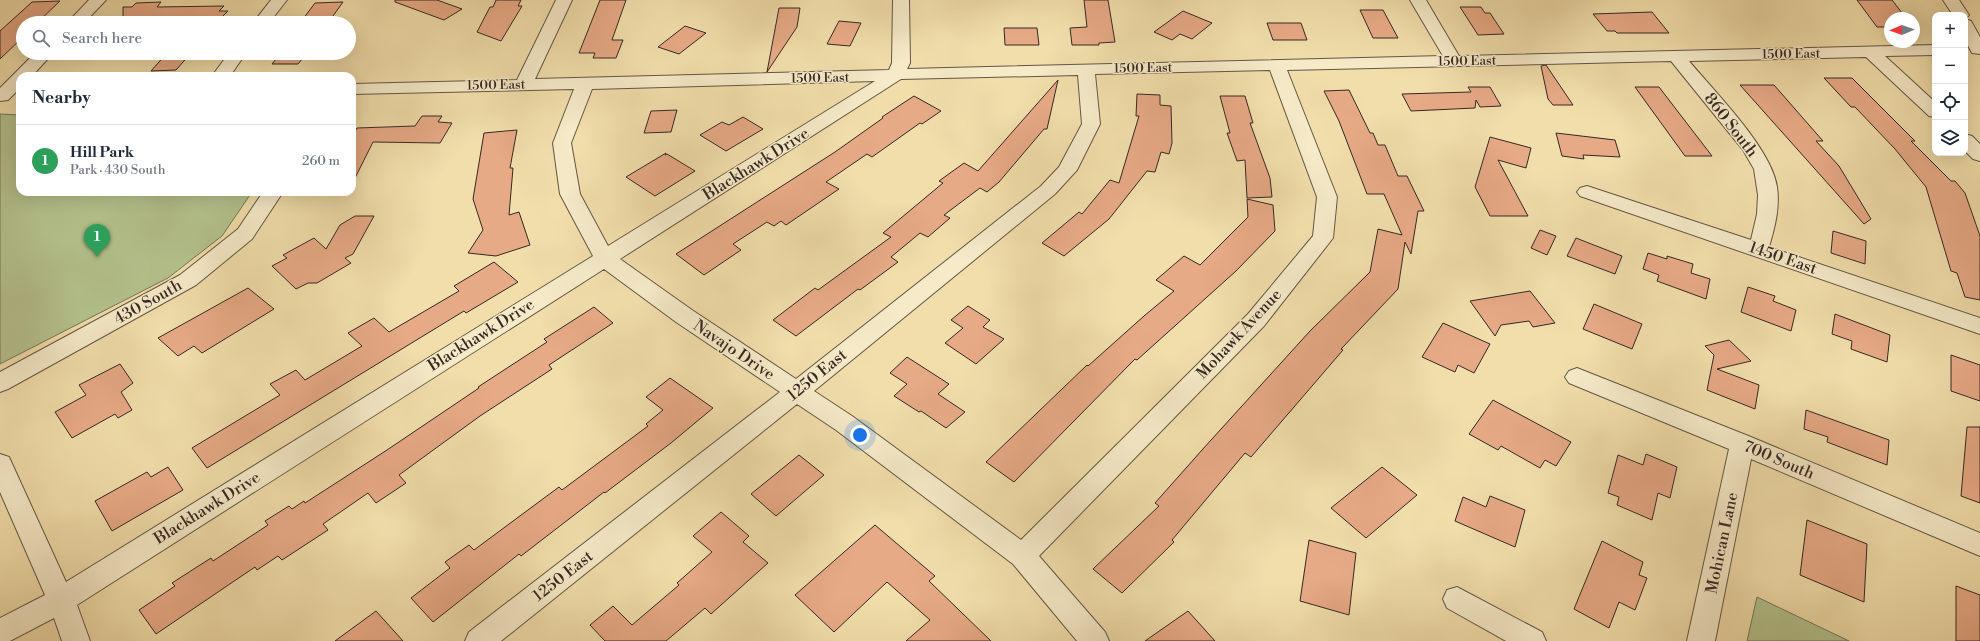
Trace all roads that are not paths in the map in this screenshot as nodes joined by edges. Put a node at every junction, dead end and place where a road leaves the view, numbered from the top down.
1 (98, 0) edge
2 (279, 0) edge
3 (564, 0) edge
4 (901, 0) edge
5 (1418, 0) edge
6 (1951, 0) edge
7 (1959, 12) edge
8 (82, 16) edge
9 (267, 16) edge
10 (1968, 32) edge
11 (1974, 49) edge
12 (1932, 50) edge
13 (1872, 53) junction
14 (1676, 56) junction
15 (38, 60) edge
16 (233, 60) edge
17 (1454, 61) junction
18 (1277, 66) junction
19 (1086, 69) junction
20 (26, 72) edge
21 (224, 72) edge
22 (895, 76) junction
23 (16, 82) edge
24 (524, 84) junction
25 (584, 84) junction
26 (356, 89) edge
27 (1, 96) edge
28 (16, 96) edge
29 (1932, 109) edge
30 (1968, 143) edge
31 (1980, 155) edge
32 (1586, 192) dead end
33 (270, 196) edge
34 (1758, 249) junction
35 (604, 258) junction
36 (1980, 326) edge
37 (1578, 377) dead end
38 (0, 383) edge
39 (796, 392) junction
40 (1742, 444) junction
41 (0, 464) edge
42 (1980, 545) edge
43 (1022, 556) junction
44 (1457, 599) dead end
45 (61, 600) junction
46 (0, 632) edge
47 (76, 641) edge
48 (479, 641) edge
49 (1095, 641) edge
50 (1532, 641) edge
51 (1701, 641) edge

1 - 8 street
2 - 9 street
3 - 24 street
4 - 22 street
5 - 17 street
6 - 7 street
10 - 11 street
12 - 13 street, 1500 East
13 - 14 street, 1500 East
13 - 29 street
14 - 17 street, 1500 East
14 - 34 street, 860 South
15 - 20 street
16 - 21 street
17 - 18 street, 1500 East
18 - 19 street, 1500 East
18 - 43 street, Mohawk Avenue
19 - 22 street, 1500 East
19 - 39 street, 1250 East
22 - 25 street, 1500 East
22 - 35 street, Blackhawk Drive
23 - 27 street
24 - 25 street, 1500 East
24 - 26 street, 1500 East
25 - 35 street, Navajo Drive
27 - 28 street
30 - 31 street
32 - 34 street, 1450 East
33 - 38 street, 430 South
34 - 36 street, 1450 East
35 - 39 street, Navajo Drive
35 - 45 street, Blackhawk Drive
37 - 40 street, 700 South
39 - 43 street, Navajo Drive
39 - 48 street, 1250 East
40 - 42 street, 700 South
40 - 51 street, Mohican Lane
41 - 45 street
43 - 49 street, Navajo Drive
44 - 50 street
45 - 46 street, Blackhawk Drive
45 - 47 street

